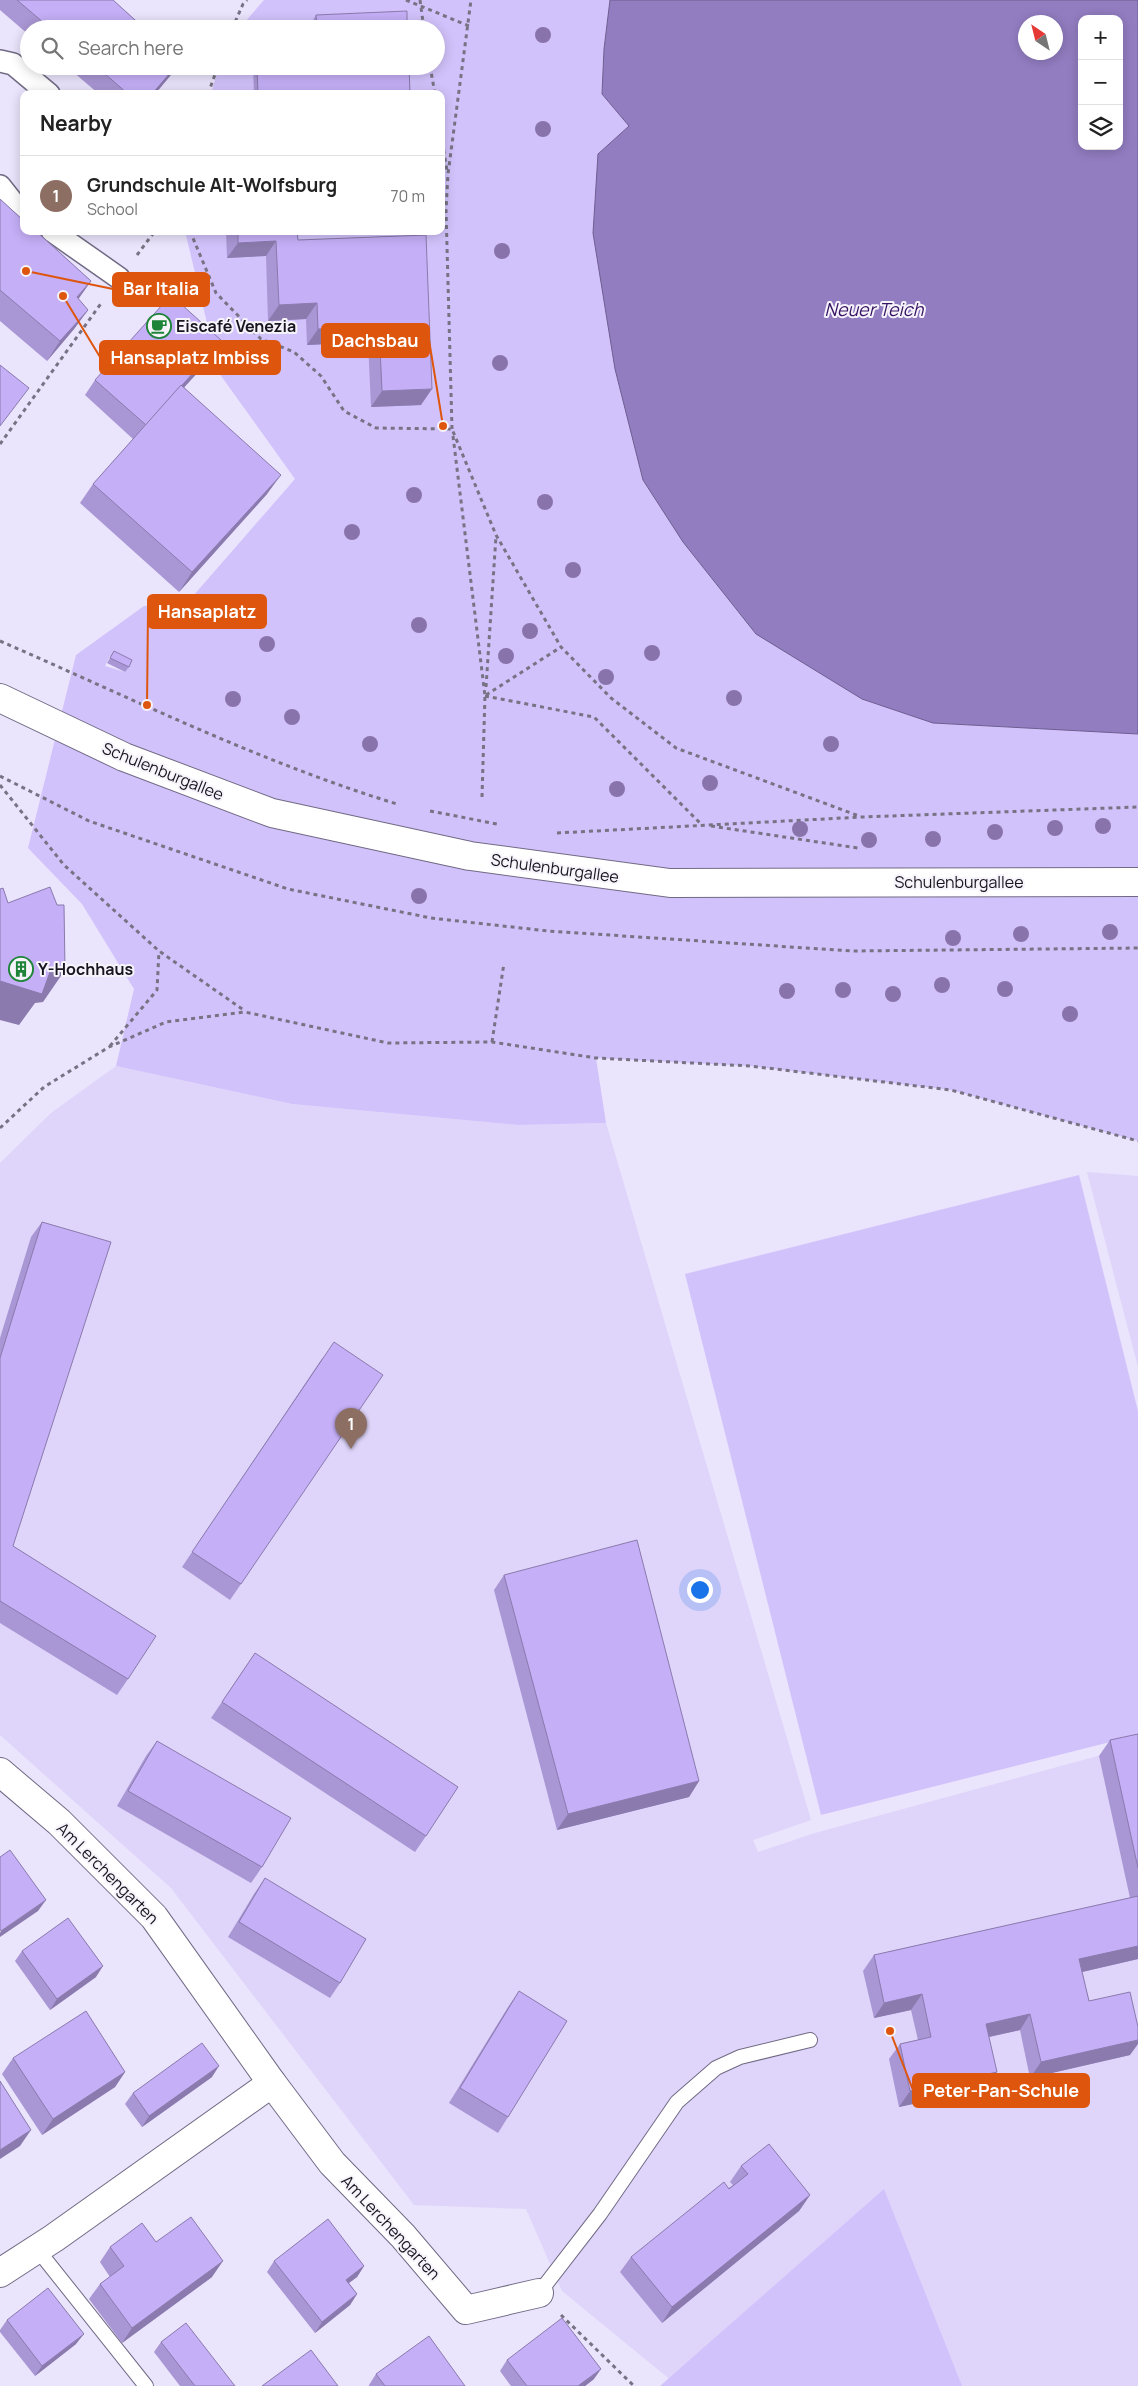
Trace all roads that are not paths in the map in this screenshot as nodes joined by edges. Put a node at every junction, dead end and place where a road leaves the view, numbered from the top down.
1 (0, 61) edge
2 (20, 70) edge
3 (26, 75) edge
4 (44, 90) edge
5 (0, 186) edge
6 (20, 208) edge
7 (58, 235) edge
8 (119, 278) road end
9 (0, 698) edge
10 (1138, 882) edge
11 (0, 1772) edge
12 (810, 2040) dead end
13 (272, 2083) junction
14 (37, 2249) junction
15 (0, 2272) edge
16 (539, 2293) joint
17 (146, 2386) edge

1 - 2 street
3 - 4 street
5 - 6 street
7 - 8 street
9 - 10 street, Schulenburgallee
11 - 13 street, Am Lerchengarten
12 - 16 lane
13 - 14 street
13 - 16 street, Am Lerchengarten
14 - 15 street
14 - 17 lane

